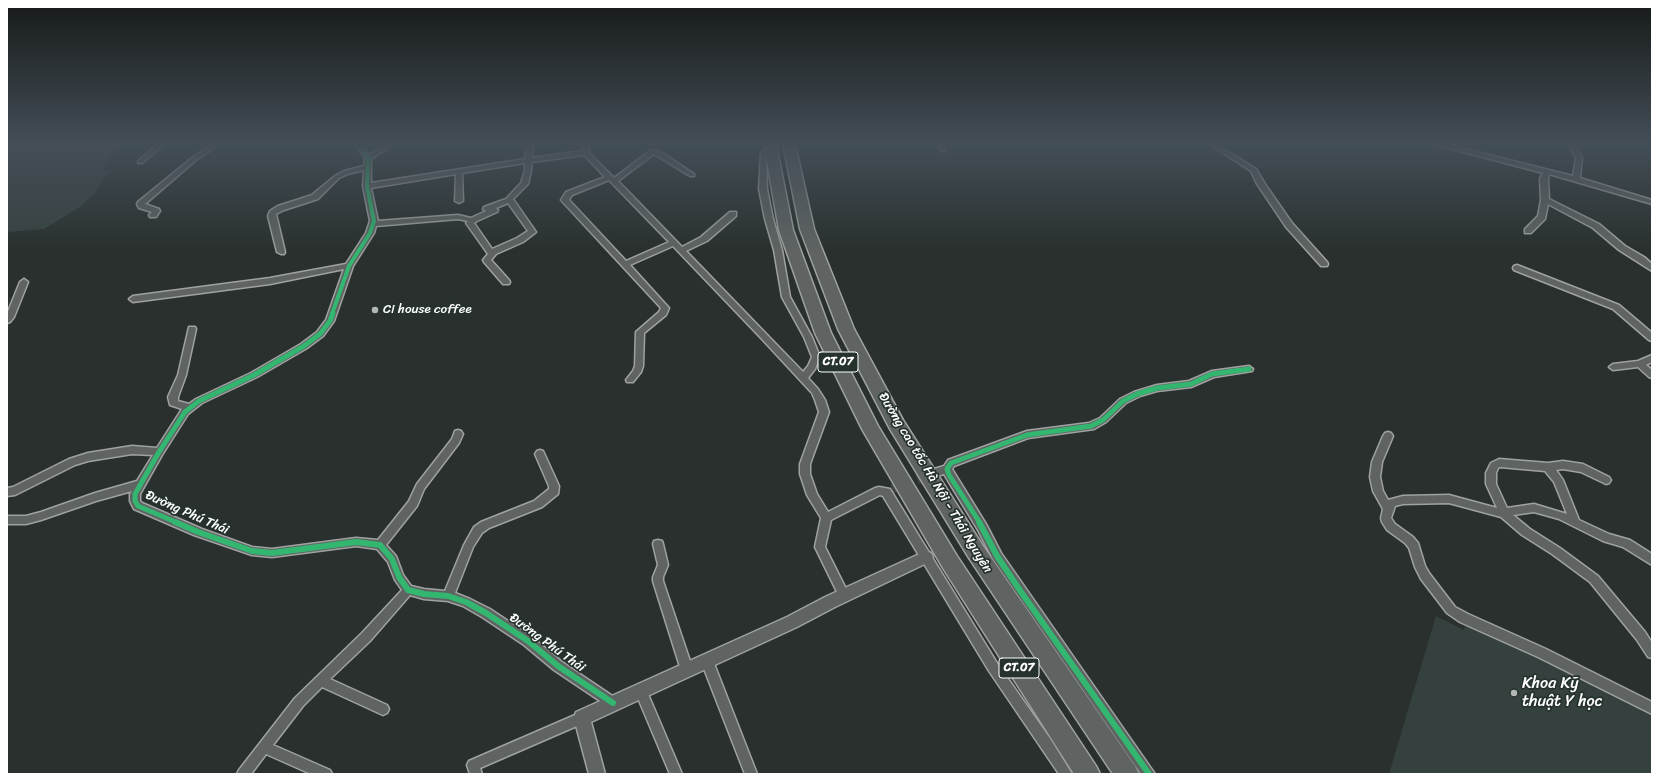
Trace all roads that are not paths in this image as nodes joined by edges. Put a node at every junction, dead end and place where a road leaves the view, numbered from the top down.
1 (169, 180) edge
2 (332, 180) edge
3 (367, 180) edge
4 (401, 180) edge
5 (459, 180) edge
6 (524, 180) edge
7 (608, 180) edge
8 (613, 180) edge
9 (763, 180) edge
10 (773, 180) edge
11 (796, 180) edge
12 (1259, 180) edge
13 (1544, 180) edge
14 (1584, 180) edge
15 (367, 186) junction
16 (510, 200) junction
17 (1545, 200) junction
18 (459, 201) dead end
19 (1652, 202) edge
20 (494, 210) dead end
21 (482, 211) dead end
22 (733, 214) dead end
23 (153, 215) dead end
24 (472, 220) junction
25 (374, 224) junction
26 (1528, 231) dead end
27 (674, 243) junction
28 (682, 250) junction
29 (281, 252) dead end
30 (491, 253) junction
31 (1641, 259) junction
32 (1652, 260) edge
33 (626, 264) junction
34 (1324, 264) dead end
35 (349, 266) junction
36 (1517, 268) dead end
37 (1652, 268) edge
38 (24, 282) dead end
39 (506, 282) dead end
40 (133, 299) dead end
41 (7, 320) edge
42 (192, 329) dead end
43 (1652, 338) edge
44 (1652, 358) edge
45 (1640, 364) junction
46 (1613, 367) dead end
47 (1249, 369) dead end
48 (1652, 375) edge
49 (803, 378) junction
50 (630, 380) dead end
51 (190, 408) junction
52 (458, 434) dead end
53 (1388, 436) dead end
54 (159, 452) junction
55 (540, 454) dead end
56 (1548, 467) junction
57 (1606, 480) dead end
58 (141, 484) junction
59 (7, 492) edge
60 (1388, 509) junction
61 (1504, 513) junction
62 (826, 518) junction
63 (7, 520) edge
64 (1575, 522) junction
65 (658, 544) dead end
66 (380, 546) junction
67 (926, 557) junction
68 (1652, 560) edge
69 (408, 590) junction
70 (844, 595) junction
71 (448, 596) junction
72 (1652, 653) edge
73 (707, 661) junction
74 (688, 670) junction
75 (321, 681) junction
76 (641, 691) junction
77 (613, 703) junction
78 (1652, 708) edge
79 (383, 709) dead end
80 (582, 718) junction
81 (264, 747) junction
82 (243, 774) edge
83 (326, 774) edge
84 (476, 774) edge
85 (597, 774) edge
86 (676, 774) edge
87 (751, 774) edge
88 (1066, 774) edge
89 (1088, 774) edge
90 (1127, 774) edge
91 (1149, 774) edge

1 - 23 street
2 - 29 street
3 - 15 street
4 - 15 street
5 - 18 street
6 - 16 street
7 - 33 street
8 - 27 street
9 - 49 street
10 - 89 highway, Đường cao tốc Hà Nội - Thái Nguyên / CT.07
11 - 90 highway, Đường cao tốc Hà Nội - Thái Nguyên / CT.07
12 - 34 street
13 - 17 street
14 - 19 street
15 - 25 street
16 - 21 street
16 - 30 street
17 - 26 street
17 - 31 street
20 - 24 street
22 - 28 street
24 - 25 street
24 - 30 street
25 - 35 street, Đường Phú Thái
27 - 28 street
27 - 33 street
28 - 49 street
30 - 39 street
31 - 32 street
31 - 37 street
33 - 50 street
35 - 40 street
35 - 51 street, Đường Phú Thái
36 - 43 street
38 - 41 street
42 - 51 street
44 - 45 street
45 - 46 street
45 - 48 street
47 - 91 street
49 - 62 street
51 - 54 street, Đường Phú Thái
52 - 66 street
53 - 60 street
54 - 58 street, Đường Phú Thái
54 - 59 street
55 - 71 street
56 - 57 street
56 - 61 street
56 - 64 street
58 - 63 street
58 - 66 street, Đường Phú Thái
60 - 61 street
60 - 78 street
61 - 64 street
61 - 72 street
62 - 67 street
62 - 70 street
64 - 68 street
65 - 74 street
66 - 69 street
67 - 70 street
67 - 88 street
69 - 71 street, Đường Phú Thái
69 - 75 street
70 - 73 street
71 - 77 street, Đường Phú Thái
73 - 74 street
73 - 87 street
74 - 76 street
75 - 79 street
75 - 81 street
76 - 77 street
76 - 86 street
77 - 80 street
80 - 84 street
80 - 85 street
81 - 82 street
81 - 83 street

